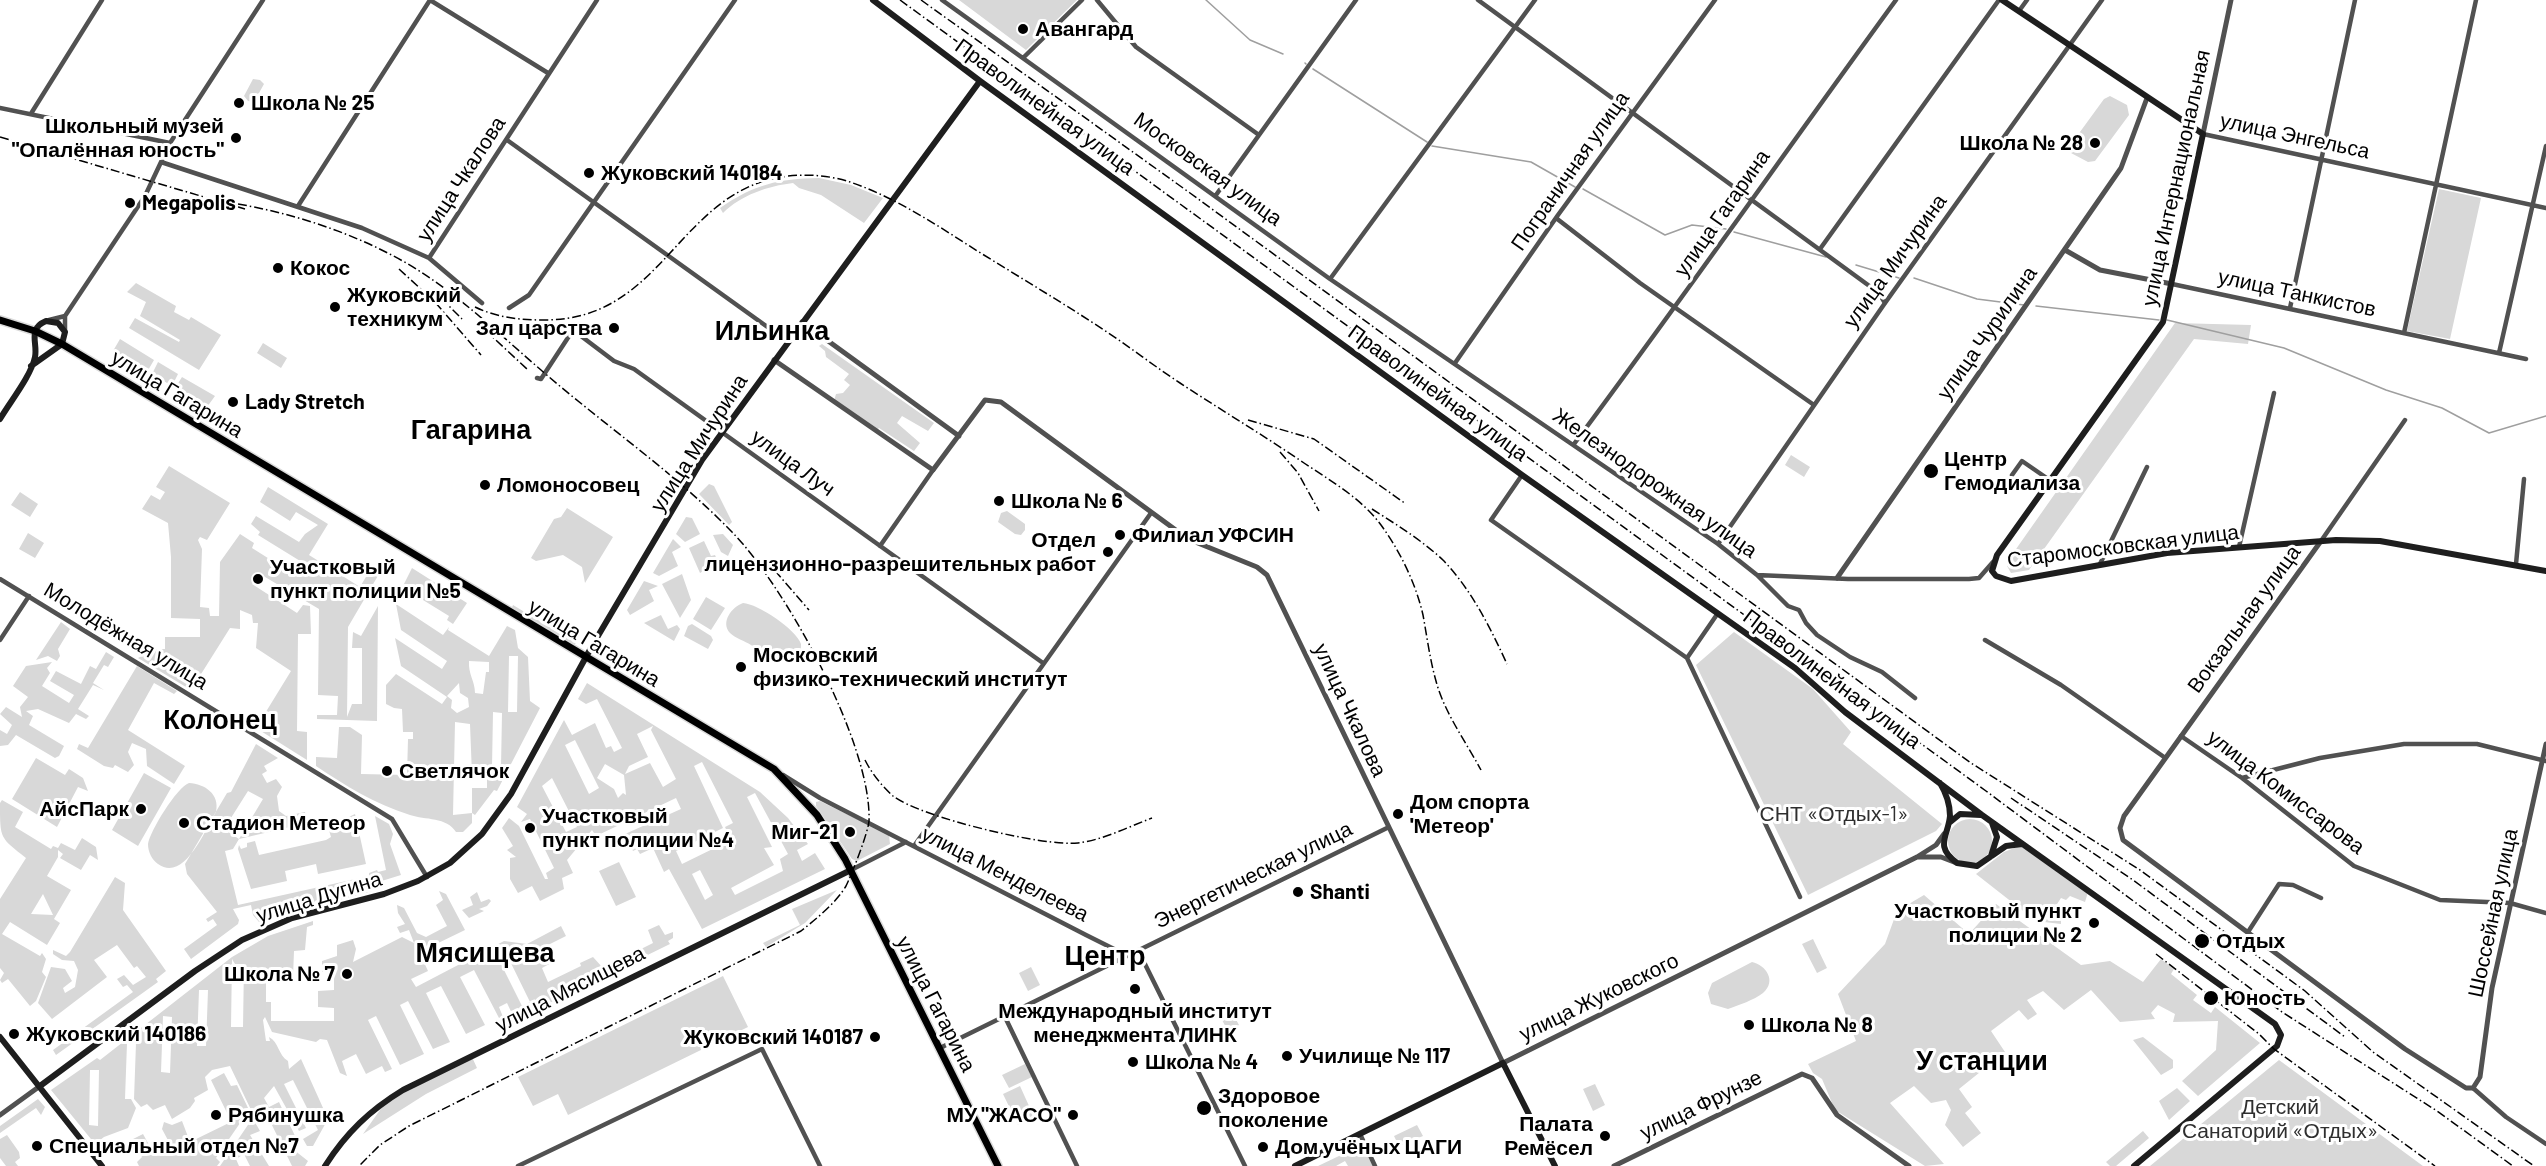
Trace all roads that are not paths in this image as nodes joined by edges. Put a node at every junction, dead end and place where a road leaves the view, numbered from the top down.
1 (102, 0) edge
2 (263, 0) edge
3 (430, 0) edge
4 (597, 0) edge
5 (735, 0) edge
6 (873, 0) edge
7 (942, 0) edge
8 (1082, 0) edge
9 (1097, 0) edge
10 (1356, 0) edge
11 (1478, 0) edge
12 (1535, 0) edge
13 (1715, 0) edge
14 (1896, 0) edge
15 (2000, 0) edge
16 (2027, 0) edge
17 (2102, 0) edge
18 (2231, 0) edge
19 (2355, 0) edge
20 (2476, 0) edge
21 (2019, 11) junction
22 (1516, 26) junction
23 (2069, 48) junction
24 (1023, 57) junction
25 (548, 73) junction
26 (980, 81) junction
27 (2147, 98) junction
28 (0, 108) edge
29 (32, 112) junction
30 (1632, 112) junction
31 (2203, 134) junction
32 (1259, 135) junction
33 (507, 140) junction
34 (170, 143) junction
35 (2546, 146) edge
36 (2321, 159) junction
37 (161, 162) junction
38 (2438, 183) junction
39 (1216, 195) junction
40 (1751, 199) junction
41 (594, 202) junction
42 (2532, 205) junction
43 (298, 206) junction
44 (2546, 208) edge
45 (1556, 218) junction
46 (1820, 249) junction
47 (2065, 250) junction
48 (429, 258) junction
49 (1330, 279) junction
50 (2172, 284) junction
51 (482, 303) dead end
52 (1885, 303) junction
53 (1676, 307) junction
54 (509, 308) dead end
55 (2290, 308) junction
56 (65, 316) junction
57 (0, 320) edge
58 (49, 320) junction
59 (802, 322) junction
60 (35, 331) junction
61 (65, 332) junction
62 (2404, 333) junction
63 (787, 341) junction
64 (34, 344) junction
65 (62, 344) junction
66 (51, 353) junction
67 (2499, 353) junction
68 (2526, 359) dead end
69 (774, 360) junction
70 (1455, 363) junction
71 (31, 366) junction
72 (537, 378) dead end
73 (2274, 393) dead end
74 (1814, 405) junction
75 (0, 419) edge
76 (2405, 420) dead end
77 (722, 432) junction
78 (958, 436) junction
79 (1574, 444) junction
80 (2147, 467) dead end
81 (933, 470) junction
82 (1522, 475) junction
83 (2012, 475) dead end
84 (2524, 479) dead end
85 (2051, 481) junction
86 (1151, 513) junction
87 (2321, 542) junction
88 (1718, 544) junction
89 (880, 546) junction
90 (2239, 547) junction
91 (1993, 562) junction
92 (2100, 564) junction
93 (2516, 564) junction
94 (2546, 571) edge
95 (1757, 575) junction
96 (1837, 578) junction
97 (0, 579) edge
98 (29, 596) junction
99 (1718, 613) junction
100 (0, 640) edge
101 (1985, 640) dead end
102 (586, 657) junction
103 (1687, 658) junction
104 (1043, 663) junction
105 (1915, 698) dead end
106 (2181, 736) junction
107 (2546, 744) edge
108 (2164, 757) junction
109 (2544, 760) edge
110 (774, 769) junction
111 (2242, 778) junction
112 (1938, 780) junction
113 (1982, 815) junction
114 (1991, 821) junction
115 (1948, 823) junction
116 (1387, 828) junction
117 (1944, 834) junction
118 (906, 842) junction
119 (2022, 844) junction
120 (914, 846) junction
121 (1917, 857) junction
122 (1989, 859) junction
123 (1957, 863) junction
124 (851, 870) junction
125 (427, 877) junction
126 (1800, 897) dead end
127 (2321, 898) dead end
128 (2510, 903) junction
129 (2546, 913) edge
130 (2248, 932) junction
131 (1138, 950) junction
132 (1005, 1017) junction
133 (0, 1037) edge
134 (940, 1048) junction
135 (1503, 1063) junction
136 (40, 1086) junction
137 (2474, 1088) junction
138 (0, 1115) edge
139 (1360, 1134) junction
140 (2546, 1136) edge
141 (2540, 1140) junction
142 (2546, 1144) edge
143 (102, 1166) edge
144 (325, 1166) edge
145 (519, 1166) edge
146 (820, 1166) edge
147 (998, 1166) edge
148 (1077, 1166) edge
149 (1245, 1166) edge
150 (1294, 1166) edge
151 (1375, 1166) edge
152 (1555, 1166) edge
153 (1614, 1166) edge
154 (1909, 1166) edge
155 (2134, 1166) edge

1 - 29 street
2 - 34 street
3 - 25 street
3 - 43 street
4 - 25 street, улица Чкалова
5 - 41 street
6 - 26 main road, Праволинейная улица
7 - 24 street, Московская улица
8 - 24 street
9 - 32 street
10 - 32 street
11 - 22 street
12 - 22 street
13 - 30 street, Пограничная улица
14 - 40 street, улица Гагарина
15 - 21 main road, улица Энгельса
15 - 46 street
16 - 21 street
17 - 23 street, улица Мичурина
18 - 31 street, улица Интернациональная
19 - 36 street
20 - 38 street
21 - 23 main road, улица Энгельса
22 - 30 street
22 - 49 street
23 - 27 main road, улица Энгельса
23 - 52 street, улица Мичурина
24 - 39 street, Московская улица
25 - 33 street, улица Чкалова
26 - 59 main road, улица Мичурина
26 - 82 main road, Праволинейная улица
27 - 31 main road, улица Энгельса
27 - 47 street, улица Чурилина
28 - 29 street
29 - 34 street
30 - 40 street
30 - 45 street, Пограничная улица
31 - 36 street, улица Энгельса
31 - 50 main road, улица Интернациональная
32 - 39 street
33 - 41 street
33 - 48 street, улица Чкалова
34 - 37 street
35 - 42 street
36 - 38 street, улица Энгельса
36 - 55 street
37 - 43 street, улица Чкалова
37 - 56 street
38 - 42 street, улица Энгельса
38 - 62 street
39 - 49 street, Московская улица
40 - 46 street
40 - 53 street, улица Гагарина
41 - 54 street
41 - 63 street
42 - 44 street, улица Энгельса
42 - 67 street
43 - 48 street, улица Чкалова
45 - 53 street
45 - 70 street, Пограничная улица
46 - 52 street
47 - 50 street, улица Танкистов
47 - 96 street, улица Чурилина
48 - 51 street
49 - 70 street, Московская улица
50 - 55 street, улица Танкистов
50 - 85 main road, улица Интернациональная
52 - 74 street, улица Мичурина
53 - 74 street
53 - 79 street, улица Гагарина
55 - 62 street, улица Танкистов
56 - 58 street
56 - 61 street
57 - 60 main road, улица Гагарина
58 - 60 main road
58 - 61 main road
59 - 63 main road, улица Мичурина
59 - 78 street
60 - 64 main road
60 - 65 main road, улица Гагарина
61 - 65 main road
62 - 67 street, улица Танкистов
63 - 69 main road, улица Мичурина
64 - 66 main road
64 - 71 main road
65 - 66 main road
65 - 102 main road, улица Гагарина
66 - 71 main road
67 - 68 street, улица Танкистов
69 - 77 main road, улица Мичурина
69 - 81 street
70 - 79 street, Железнодорожная улица
71 - 75 main road
72 - 77 street, улица Луч
73 - 90 street
74 - 88 street, улица Мичурина
76 - 87 street, Вокзальная улица
77 - 89 street, улица Луч
77 - 102 main road, улица Мичурина
78 - 81 street
78 - 86 street, улица Чкалова
79 - 88 street, Железнодорожная улица
80 - 92 street
81 - 89 street
82 - 99 main road, Праволинейная улица
82 - 103 street
83 - 85 street
84 - 93 street
85 - 91 main road, улица Интернациональная
86 - 104 street
86 - 116 street, улица Чкалова
87 - 90 main road, Старомосковская улица
87 - 93 main road, Старомосковская улица
87 - 106 street, Вокзальная улица
88 - 95 street, Железнодорожная улица
89 - 104 street, улица Луч
90 - 92 main road, Старомосковская улица
91 - 92 main road, Старомосковская улица
91 - 96 street, Старомосковская улица
93 - 94 main road, Старомосковская улица
95 - 96 street, Старомосковская улица
95 - 105 street, Железнодорожная улица
97 - 98 street, Молодёжная улица
98 - 100 street
98 - 125 street, Молодёжная улица
99 - 103 street
99 - 112 main road, Праволинейная улица
101 - 108 street
102 - 110 main road, улица Гагарина
102 - 125 main road, улица Дугина
103 - 126 street
104 - 120 street
106 - 108 street, Вокзальная улица
106 - 111 street, улица Комиссарова
107 - 109 street, Шоссейная улица
108 - 130 street, Вокзальная улица
109 - 111 street
109 - 128 street, Шоссейная улица
110 - 118 street, улица Менделеева
110 - 124 main road, улица Гагарина
111 - 128 street, улица Комиссарова
112 - 113 main road, Праволинейная улица
112 - 115 main road
113 - 114 main road
113 - 115 main road
114 - 119 main road
114 - 122 main road
115 - 117 main road
116 - 131 street, Энергетическая улица
116 - 135 street, улица Чкалова
117 - 121 street, улица Жуковского
117 - 123 main road
118 - 120 street, улица Менделеева
118 - 124 street
119 - 122 main road
119 - 155 main road
120 - 131 street, улица Менделеева
121 - 123 street
121 - 135 street, улица Жуковского
122 - 123 main road
124 - 134 main road, улица Гагарина
124 - 144 main road, улица Мясищева
125 - 136 main road, улица Дугина
127 - 130 street
128 - 129 street, улица Комиссарова
128 - 137 street, Шоссейная улица
130 - 137 street
131 - 132 street, Энергетическая улица
131 - 149 street
132 - 134 street, Энергетическая улица
132 - 148 street
133 - 136 main road
134 - 147 main road, улица Гагарина
135 - 139 main road, улица Жуковского
135 - 152 main road, улица Чкалова
136 - 138 street, улица Дугина
136 - 143 main road
137 - 141 street
139 - 150 main road, улица Жуковского
139 - 151 street
140 - 141 street
141 - 142 street
145 - 146 street
153 - 154 street, улица Фрунзе

